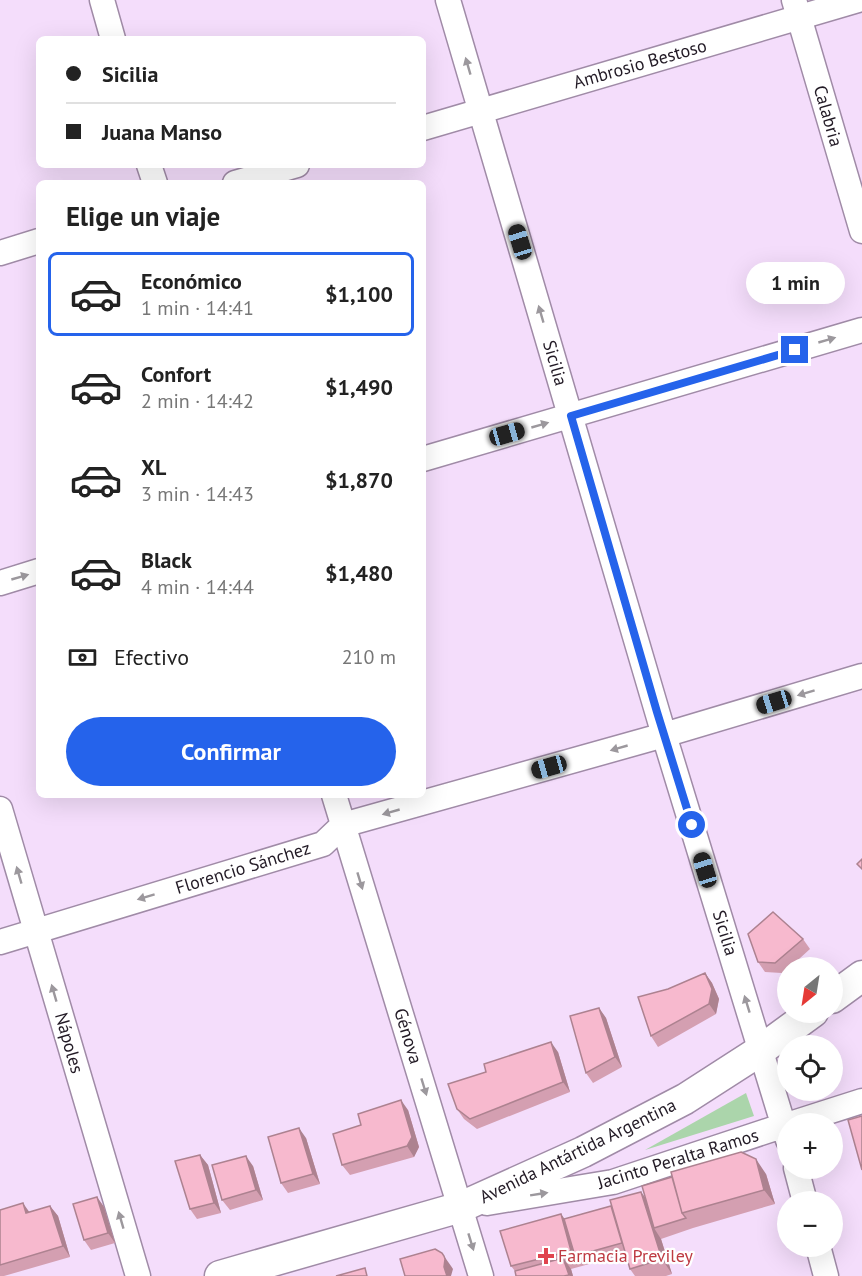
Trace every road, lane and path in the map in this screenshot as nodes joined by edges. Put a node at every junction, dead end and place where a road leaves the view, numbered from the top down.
1 (102, 0) edge
2 (448, 0) edge
3 (858, 0) edge
4 (796, 9) edge
5 (112, 36) edge
6 (481, 111) junction
7 (426, 127) edge
8 (287, 168) edge
9 (245, 180) edge
10 (862, 231) edge
11 (36, 242) edge
12 (0, 253) edge
13 (862, 330) edge
14 (571, 416) junction
15 (426, 458) edge
16 (36, 572) edge
17 (0, 583) edge
18 (862, 676) edge
19 (664, 735) junction
20 (335, 798) edge
21 (0, 809) edge
22 (343, 825) junction
23 (36, 931) junction
24 (0, 942) edge
25 (862, 976) edge
26 (843, 990) edge
27 (798, 1023) edge
28 (761, 1050) junction
29 (862, 1101) edge
30 (782, 1113) edge
31 (829, 1113) edge
32 (777, 1131) edge
33 (460, 1207) junction
34 (821, 1257) edge
35 (138, 1276) edge
36 (220, 1276) edge
37 (481, 1276) edge
38 (826, 1276) edge

1 - 5 street
6 -> 2 street, Sicilia
3 - 4 street, Ambrosio Bestoso
4 - 6 street, Ambrosio Bestoso
4 - 10 street, Calabria
6 - 7 street, Ambrosio Bestoso
14 -> 6 street, Sicilia
8 - 9 street
11 - 12 street
14 -> 13 street
15 -> 14 street
14 - 19 street, Sicilia
17 -> 16 street
18 -> 19 street, Florencio Sánchez
19 -> 22 street, Florencio Sánchez
28 -> 19 street, Sicilia
20 - 22 street, Génova
23 -> 21 street, Nápoles
22 -> 23 street, Florencio Sánchez
22 -> 33 street, Génova
23 - 24 street, Florencio Sánchez
35 -> 23 street, Nápoles
25 - 26 main road
27 - 28 main road, Avenida Antártida Argentina
28 - 30 street, Sicilia
28 - 33 main road, Avenida Antártida Argentina
29 - 31 street, Jacinto Peralta Ramos
33 -> 32 street, Jacinto Peralta Ramos
33 - 36 main road, Avenida Antártida Argentina
33 -> 37 street, Génova
34 - 38 street

